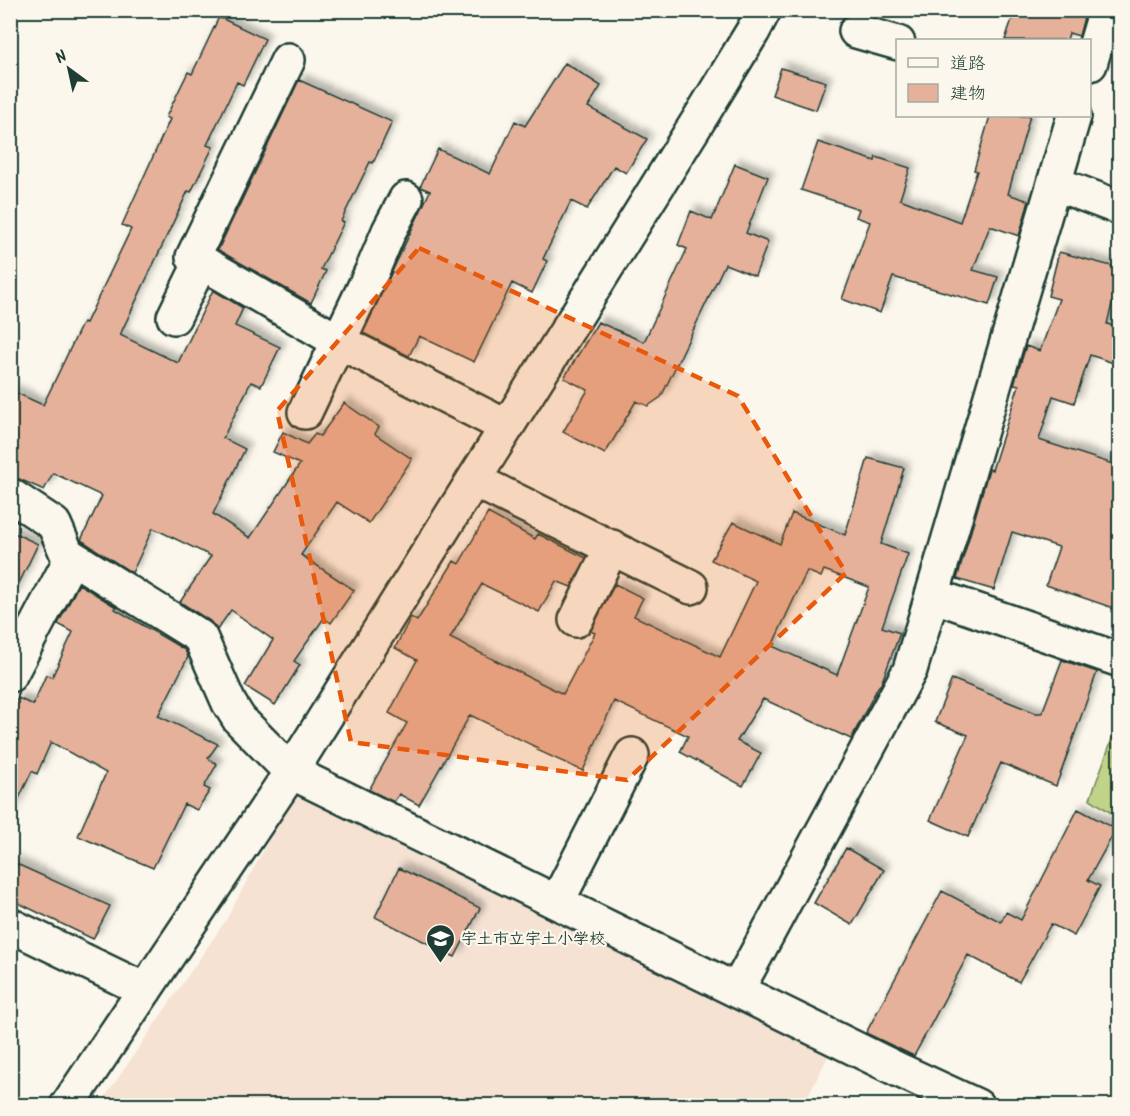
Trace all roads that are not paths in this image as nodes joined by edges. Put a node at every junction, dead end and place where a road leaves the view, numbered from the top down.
1 (764, 10) edge
2 (1106, 10) edge
3 (856, 31) dead end
4 (896, 43) edge
5 (1091, 58) edge
6 (288, 60) dead end
7 (1074, 117) edge
8 (1054, 183) junction
9 (406, 199) dead end
10 (1119, 208) edge
11 (201, 262) junction
12 (174, 317) dead end
13 (339, 341) junction
14 (305, 412) dead end
15 (507, 427) junction
16 (474, 480) junction
17 (10, 495) edge
18 (612, 547) junction
19 (72, 557) junction
20 (692, 587) dead end
21 (932, 595) junction
22 (576, 620) dead end
23 (1119, 660) edge
24 (10, 675) edge
25 (632, 755) dead end
26 (291, 772) junction
27 (557, 902) junction
28 (10, 925) edge
29 (145, 990) junction
30 (737, 990) junction
31 (67, 1106) edge
32 (977, 1106) edge

1 - 15 street
2 - 5 street
3 - 4 street
6 - 11 street
7 - 8 street
8 - 10 street
8 - 21 street
9 - 13 street
11 - 12 street
11 - 13 street
13 - 14 street
13 - 15 street
15 - 16 street
16 - 18 street
16 - 26 street
17 - 19 street
18 - 20 street
18 - 22 street
19 - 24 street
19 - 26 street
21 - 23 street
21 - 30 street
25 - 27 street
26 - 27 street
26 - 29 street
27 - 30 street
28 - 29 street
29 - 31 street
30 - 32 street

